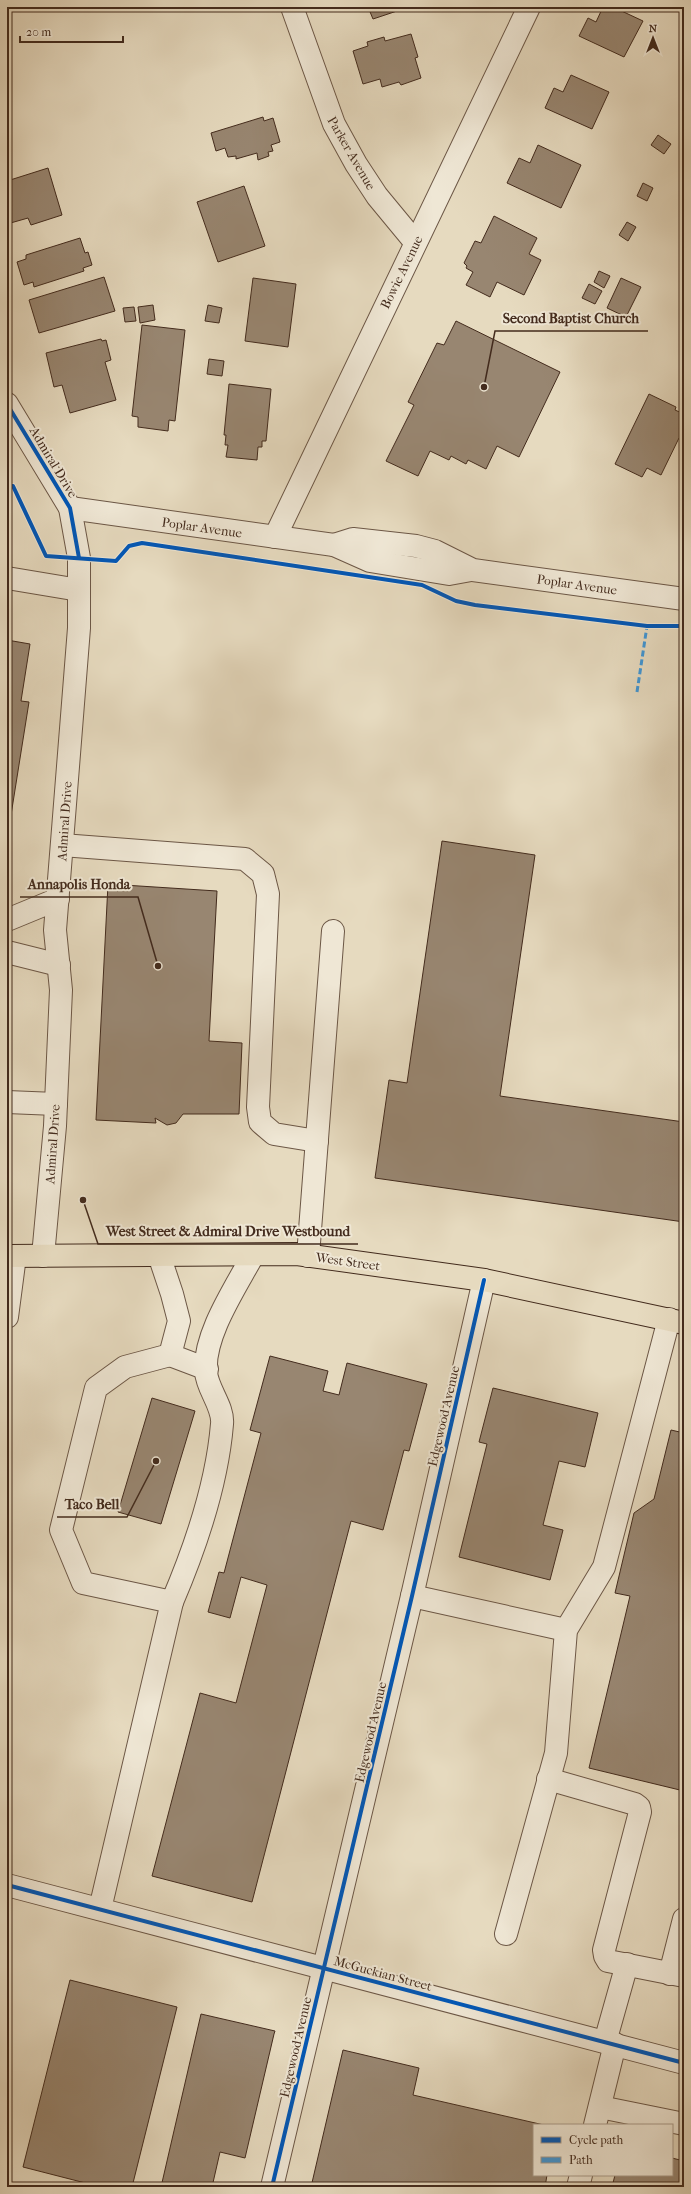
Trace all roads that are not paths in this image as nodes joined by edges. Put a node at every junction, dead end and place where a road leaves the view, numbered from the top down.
1 (292, 7) edge
2 (529, 7) edge
3 (416, 242) junction
4 (7, 404) edge
5 (70, 508) junction
6 (274, 537) junction
7 (7, 578) edge
8 (79, 590) junction
9 (684, 599) edge
10 (62, 845) junction
11 (58, 899) junction
12 (7, 920) edge
13 (333, 931) dead end
14 (7, 952) edge
15 (59, 965) junction
16 (7, 1102) edge
17 (56, 1104) junction
18 (317, 1141) junction
19 (159, 1255) junction
20 (254, 1255) junction
21 (11, 1256) edge
22 (43, 1256) junction
23 (308, 1256) junction
24 (484, 1280) junction
25 (7, 1317) edge
26 (677, 1321) edge
27 (170, 1355) junction
28 (206, 1369) junction
29 (412, 1596) junction
30 (172, 1602) junction
31 (566, 1630) junction
32 (548, 1779) junction
33 (7, 1885) edge
34 (100, 1909) junction
35 (684, 1919) edge
36 (506, 1934) dead end
37 (627, 1964) junction
38 (325, 1968) junction
39 (677, 1975) edge
40 (610, 2043) junction
41 (684, 2063) edge
42 (597, 2116) edge
43 (684, 2124) edge
44 (581, 2176) edge
45 (272, 2187) edge
46 (578, 2187) edge

1 - 3 street, Parker Avenue
2 - 3 street, Bowie Avenue
3 - 6 street, Bowie Avenue
4 - 5 street, Admiral Drive
5 - 6 street, Poplar Avenue
5 - 8 street, Admiral Drive
6 - 9 street, Poplar Avenue
7 - 8 street
8 - 10 street, Admiral Drive
10 - 11 street, Admiral Drive
10 - 18 street
11 - 12 street
11 - 15 street, Admiral Drive
13 - 18 street
14 - 15 street
15 - 17 street, Admiral Drive
16 - 17 street
17 - 22 street, Admiral Drive
18 - 23 street
19 - 20 main road, West Street
19 - 22 main road, West Street
19 - 27 street
20 - 23 main road, West Street
20 - 28 street
21 - 22 main road, West Street
21 - 25 street
23 - 24 main road, West Street
24 - 26 main road, West Street
24 - 29 street, Edgewood Avenue
26 - 31 street
27 - 28 street
27 - 30 street
28 - 30 street
29 - 31 street
29 - 38 street, Edgewood Avenue
30 - 34 street
31 - 32 street
32 - 36 street
32 - 37 street
33 - 34 street, McGuckian Street
34 - 38 street, McGuckian Street
35 - 39 street
37 - 39 street
37 - 40 street
38 - 40 street, McGuckian Street
38 - 45 street, Edgewood Avenue
40 - 41 street, McGuckian Street
40 - 42 street
42 - 43 street
44 - 46 street

